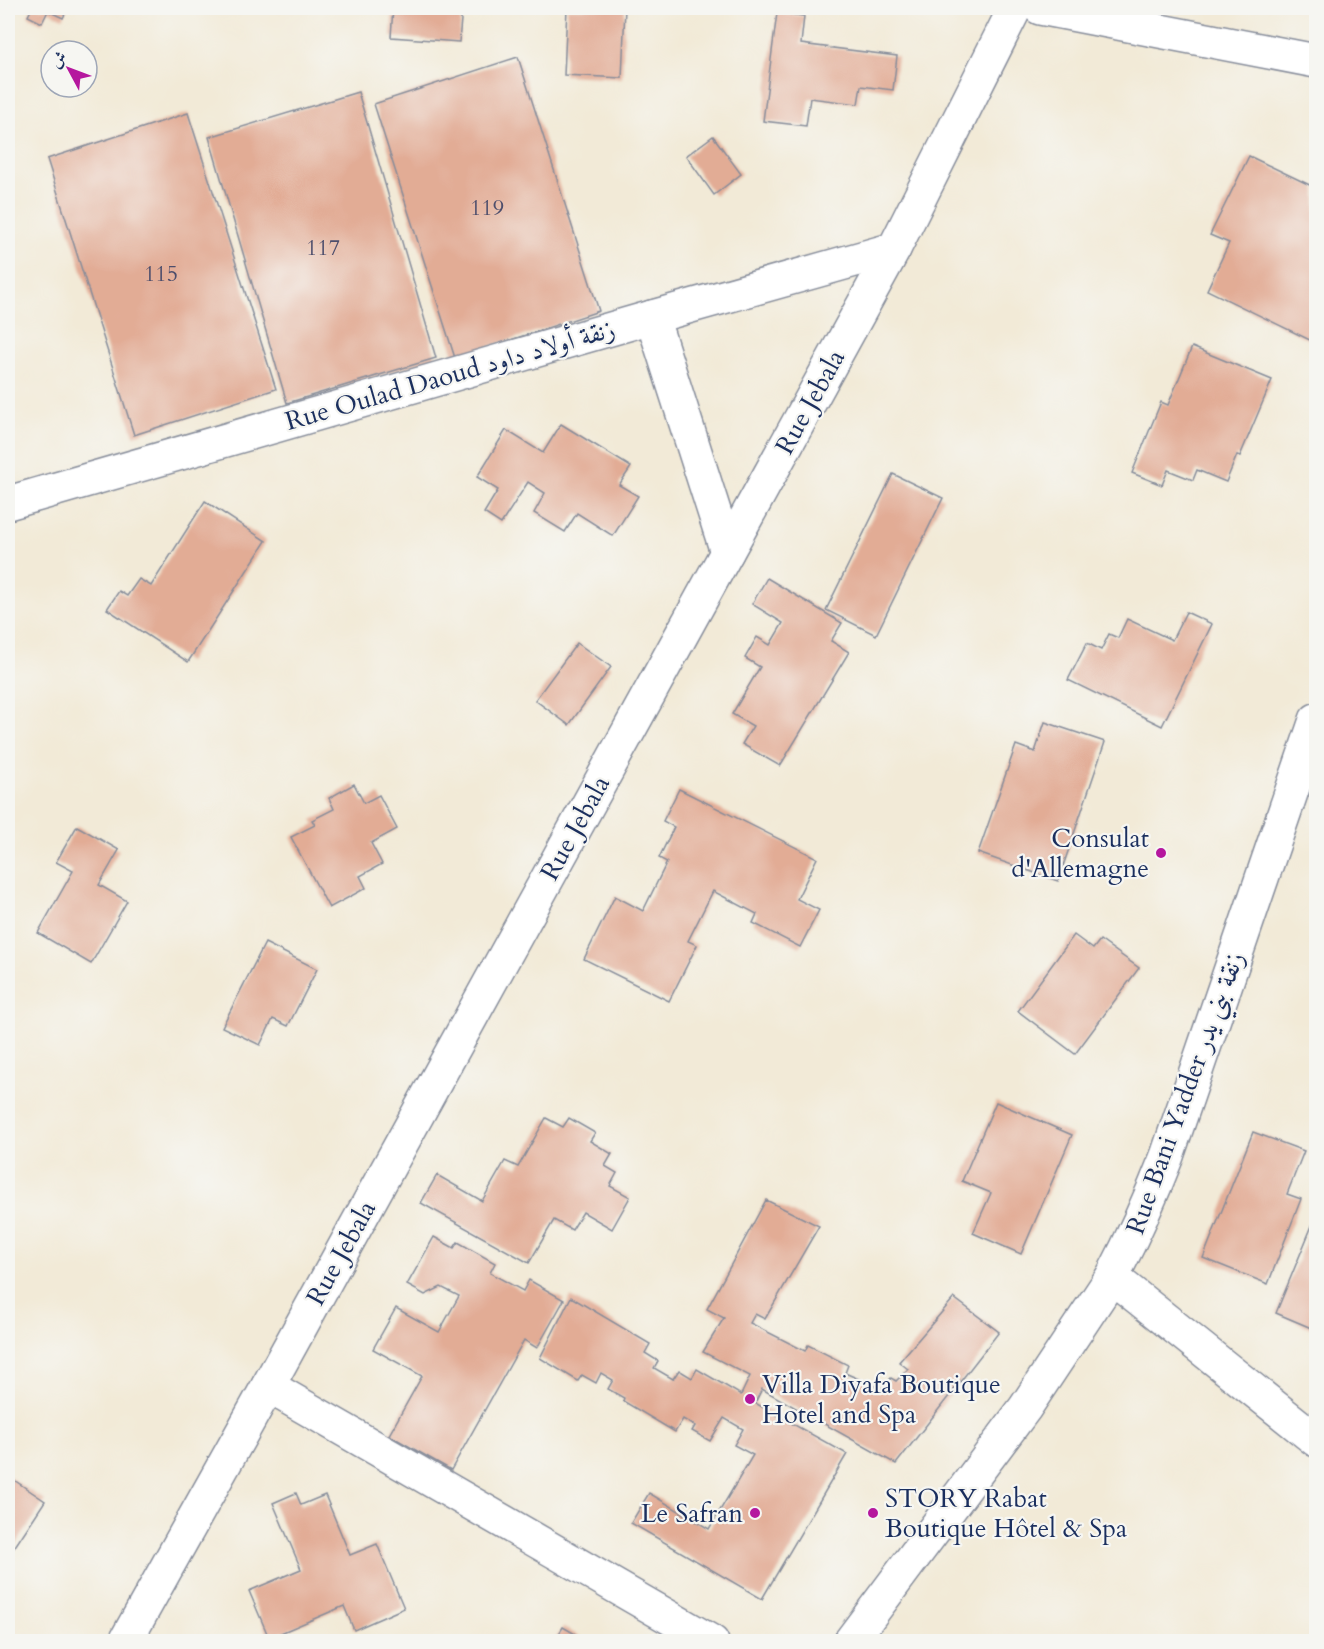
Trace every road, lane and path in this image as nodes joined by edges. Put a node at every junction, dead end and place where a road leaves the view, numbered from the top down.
1 (1015, 8) edge
2 (1040, 8) edge
3 (1317, 61) edge
4 (894, 249) junction
5 (652, 317) junction
6 (8, 503) edge
7 (727, 552) junction
8 (1317, 720) edge
9 (1112, 1277) junction
10 (268, 1386) junction
11 (1317, 1440) edge
12 (124, 1641) edge
13 (712, 1641) edge
14 (850, 1641) edge

1 - 4 street, Rue Jebala
2 - 3 street
4 - 5 street, Rue Oulad Daoud زنقة أولاد داود
4 - 7 street, Rue Jebala
5 - 6 street, Rue Oulad Daoud زنقة أولاد داود
5 - 7 street
7 - 10 street, Rue Jebala
8 - 9 street, Rue Bani Yadder زنقة بني يدر
9 - 11 street
9 - 14 street, Rue Bani Yadder زنقة بني يدر
10 - 12 street, Rue Jebala
10 - 13 street

